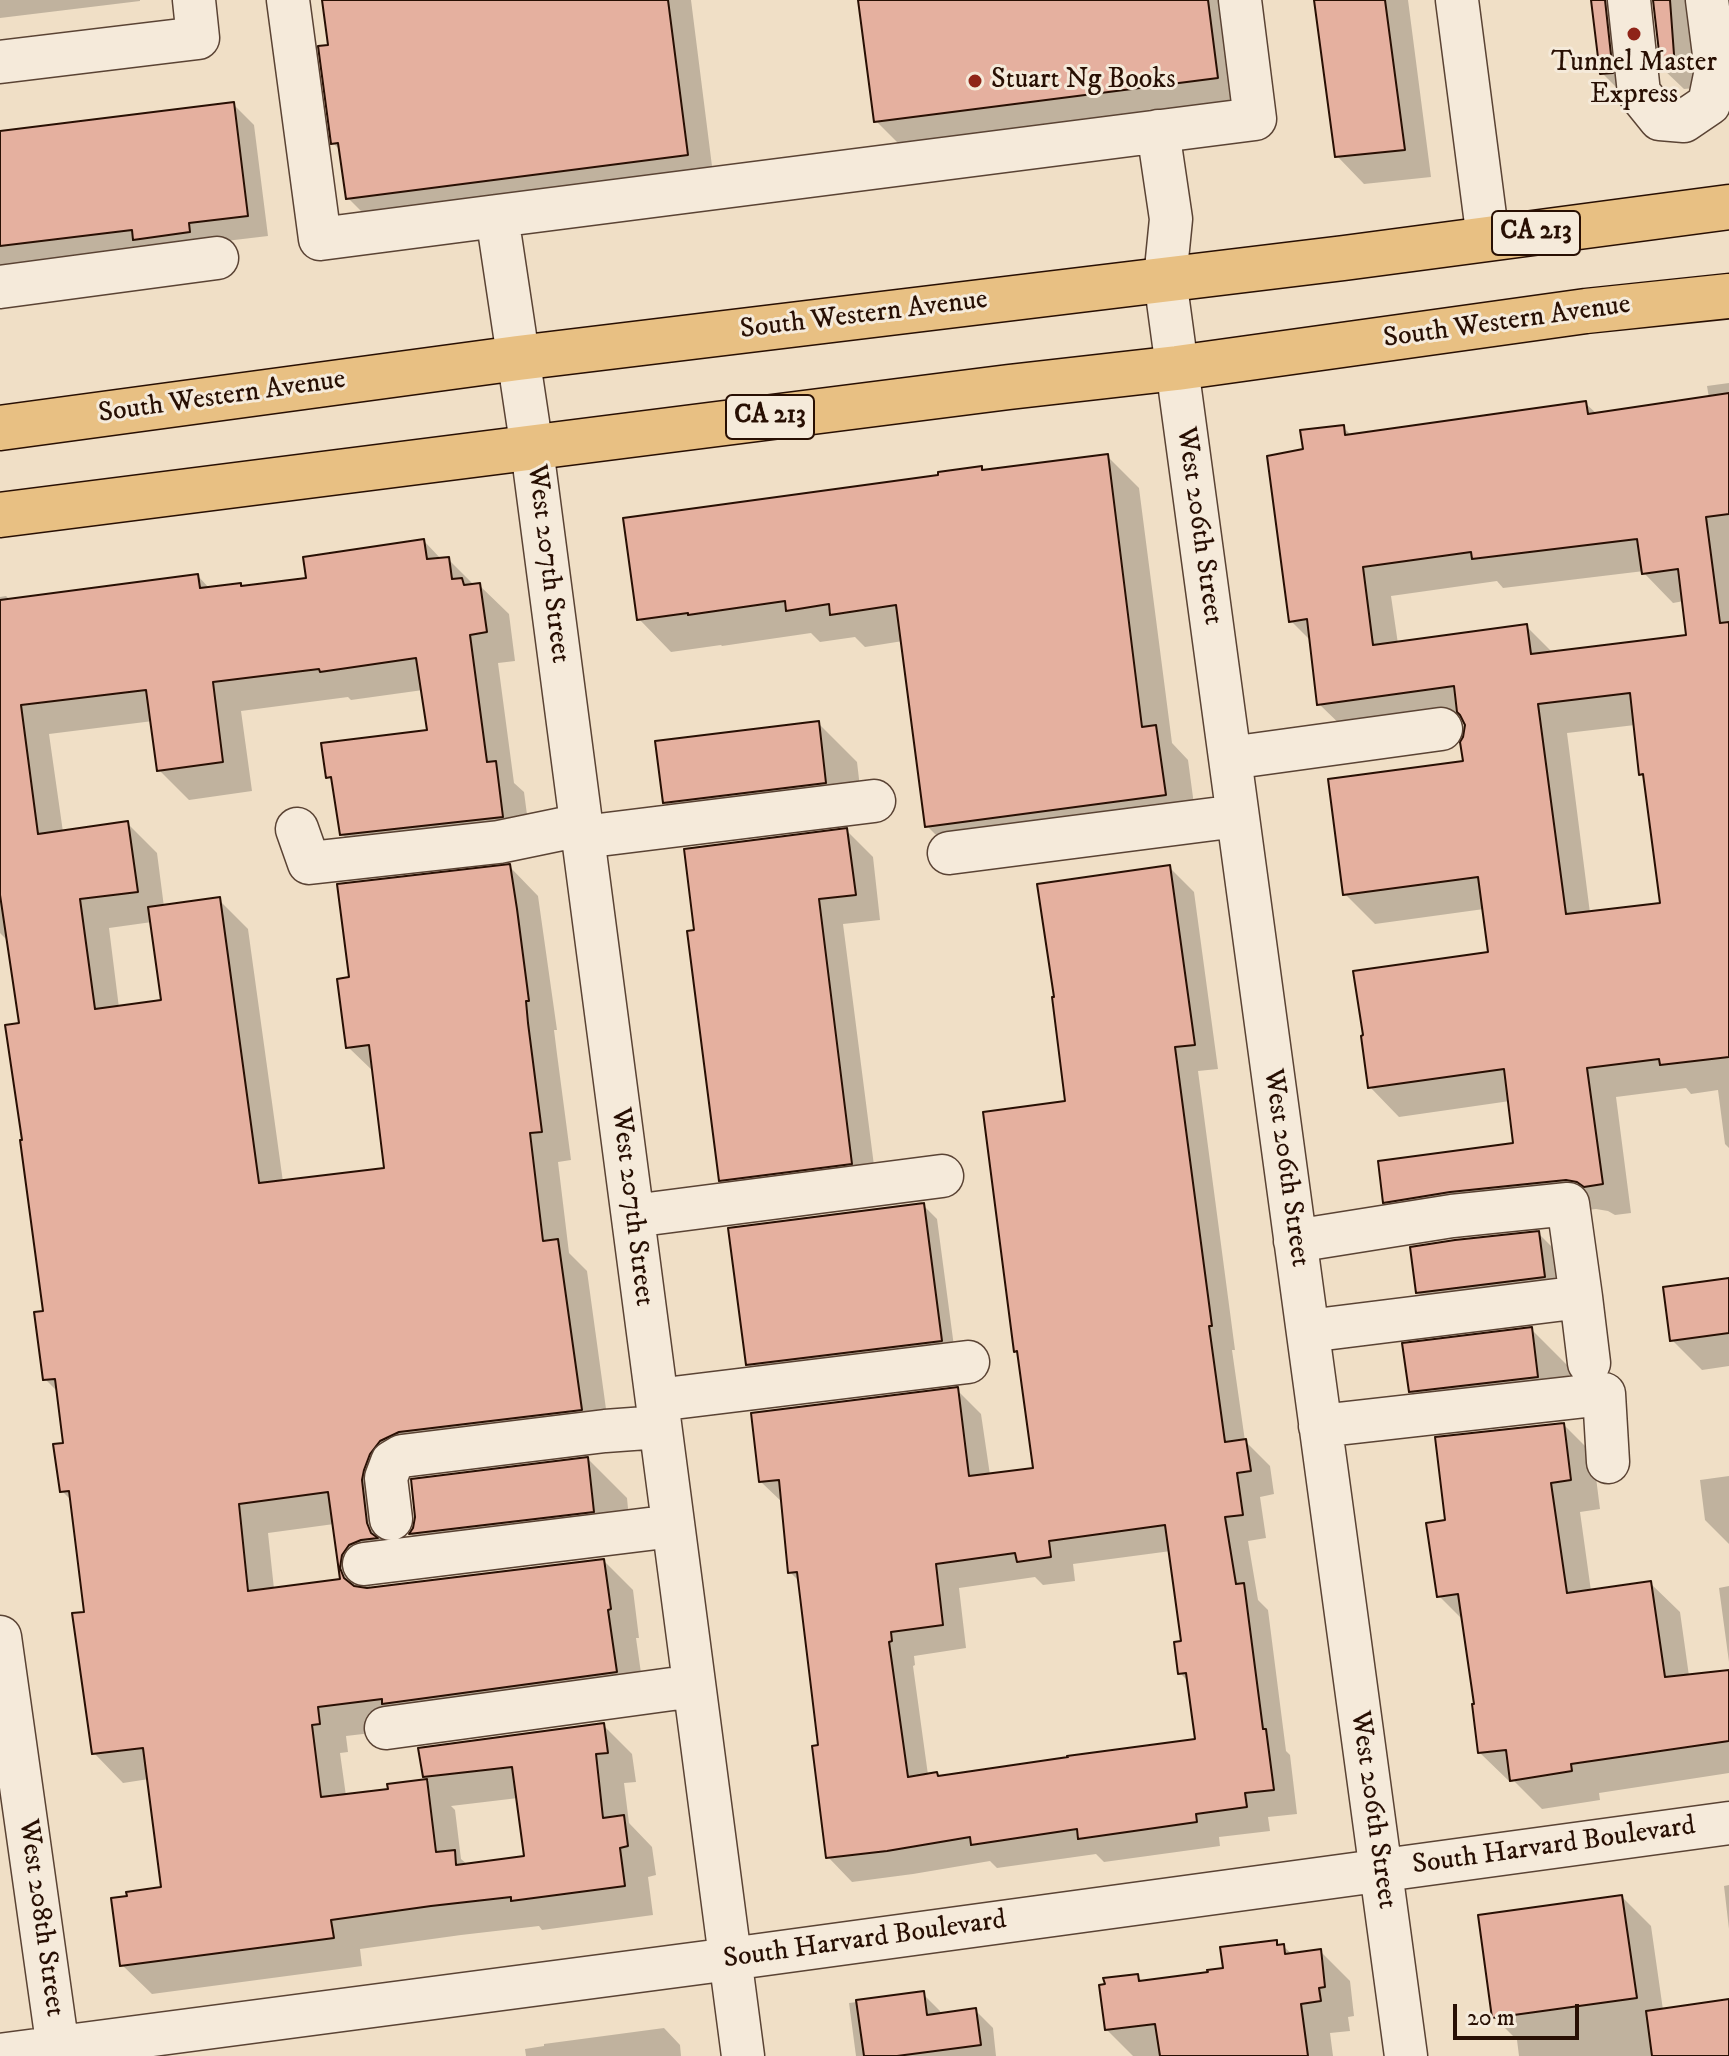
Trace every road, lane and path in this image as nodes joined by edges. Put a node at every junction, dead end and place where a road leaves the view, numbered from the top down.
1 (194, 0) edge
2 (288, 0) edge
3 (1240, 0) edge
4 (1457, 0) edge
5 (1629, 0) edge
6 (1707, 0) edge
7 (0, 62) edge
8 (1158, 131) junction
9 (1729, 207) edge
10 (497, 216) junction
11 (1488, 239) junction
12 (217, 258) dead end
13 (1165, 279) junction
14 (0, 287) edge
15 (1729, 296) edge
16 (518, 358) junction
17 (1177, 368) junction
18 (0, 428) edge
19 (532, 449) junction
20 (0, 515) edge
21 (1441, 729) dead end
22 (1230, 758) junction
23 (874, 801) dead end
24 (1237, 816) junction
25 (297, 829) dead end
26 (582, 831) junction
27 (949, 853) dead end
28 (942, 1176) dead end
29 (633, 1216) junction
30 (1295, 1241) junction
31 (1581, 1297) junction
32 (1308, 1331) junction
33 (968, 1362) dead end
34 (1589, 1363) dead end
35 (658, 1414) junction
36 (1320, 1426) junction
37 (1608, 1462) dead end
38 (391, 1519) dead end
39 (673, 1526) junction
40 (364, 1564) dead end
41 (0, 1637) edge
42 (694, 1686) junction
43 (386, 1728) dead end
44 (1729, 1823) edge
45 (1381, 1871) junction
46 (730, 1959) junction
47 (59, 2052) edge
48 (0, 2055) edge
49 (743, 2056) edge
50 (1406, 2056) edge

1 - 7 street
2 - 10 street
3 - 8 street
4 - 11 street
5 - 6 street
8 - 10 street
8 - 13 street, West 206th Street
9 - 11 main road, South Western Avenue / CA 213
10 - 16 street, West 207th Street
11 - 13 main road, South Western Avenue / CA 213
12 - 14 street
13 - 16 main road, South Western Avenue / CA 213
13 - 17 street, West 206th Street
15 - 17 main road, South Western Avenue / CA 213
16 - 18 main road, South Western Avenue / CA 213
16 - 19 street, West 207th Street
17 - 19 main road, South Western Avenue / CA 213
17 - 22 street, West 206th Street
19 - 20 main road, South Western Avenue / CA 213
19 - 26 street, West 207th Street
21 - 22 street
22 - 24 street, West 206th Street
23 - 26 street
24 - 27 street
24 - 30 street, West 206th Street
25 - 26 street
26 - 29 street, West 207th Street
28 - 29 street
29 - 35 street, West 207th Street
30 - 31 street
30 - 32 street, West 206th Street
31 - 32 street
31 - 34 street
32 - 36 street, West 206th Street
33 - 35 street
35 - 38 street
35 - 39 street, West 207th Street
36 - 37 street
36 - 45 street, West 206th Street
39 - 40 street
39 - 42 street, West 207th Street
41 - 47 street, West 208th Street
42 - 43 street
42 - 46 street, West 207th Street
44 - 45 street, South Harvard Boulevard
45 - 46 street, South Harvard Boulevard
45 - 50 street, West 206th Street
46 - 47 street, South Harvard Boulevard
46 - 49 street, West 207th Street
47 - 48 street, South Harvard Boulevard

